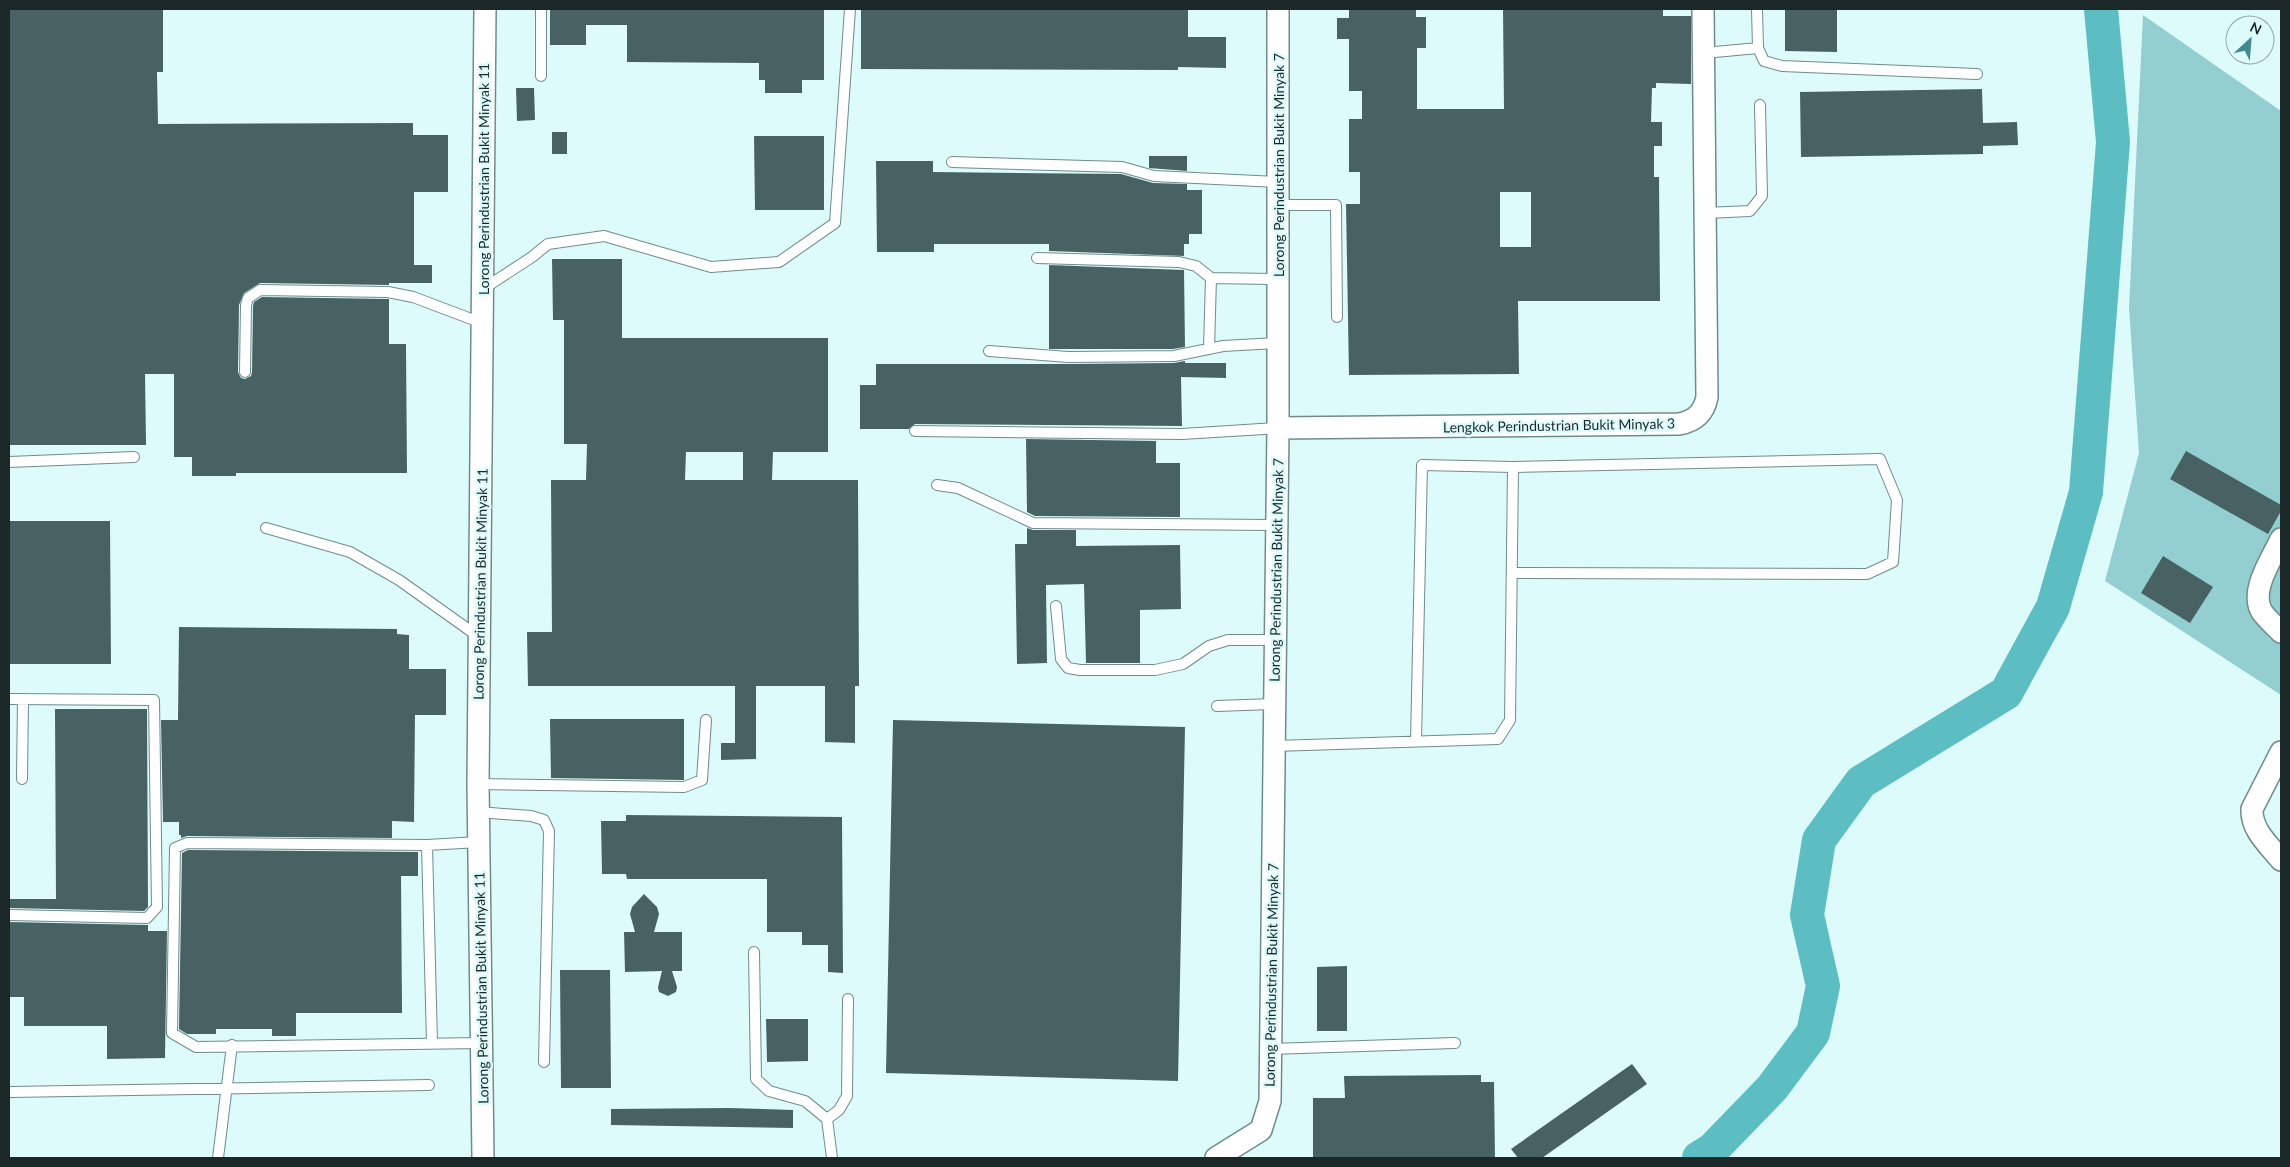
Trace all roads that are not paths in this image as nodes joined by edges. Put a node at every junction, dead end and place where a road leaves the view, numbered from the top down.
1 (485, 9) edge
2 (540, 9) edge
3 (850, 9) edge
4 (1278, 9) edge
5 (1703, 9) edge
6 (1757, 9) edge
7 (1758, 48) junction
8 (1704, 53) junction
9 (1977, 74) dead end
10 (541, 76) dead end
11 (1760, 105) dead end
12 (952, 162) dead end
13 (1278, 182) junction
14 (1278, 205) junction
15 (1705, 213) junction
16 (1037, 258) dead end
17 (1211, 278) junction
18 (1278, 280) junction
19 (482, 289) junction
20 (1337, 317) dead end
21 (482, 323) junction
22 (1278, 343) junction
23 (1209, 349) junction
24 (990, 350) dead end
25 (245, 372) dead end
26 (1278, 428) junction
27 (915, 431) dead end
28 (134, 457) dead end
29 (9, 462) edge
30 (1513, 467) junction
31 (937, 485) dead end
32 (1277, 525) junction
33 (266, 528) dead end
34 (2281, 539) edge
35 (1512, 573) junction
36 (1056, 606) dead end
37 (2281, 632) edge
38 (479, 638) junction
39 (1275, 640) junction
40 (9, 699) edge
41 (23, 699) junction
42 (1274, 704) junction
43 (1217, 706) dead end
44 (706, 720) dead end
45 (1416, 741) junction
46 (1274, 746) junction
47 (2281, 752) edge
48 (22, 779) dead end
49 (478, 784) junction
50 (478, 812) junction
51 (479, 842) junction
52 (427, 845) junction
53 (2281, 860) edge
54 (9, 915) edge
55 (754, 952) dead end
56 (848, 999) dead end
57 (481, 1042) junction
58 (432, 1043) junction
59 (1455, 1043) dead end
60 (232, 1045) junction
61 (1270, 1049) junction
62 (544, 1062) dead end
63 (429, 1085) dead end
64 (227, 1089) junction
65 (9, 1092) edge
66 (827, 1119) junction
67 (218, 1158) edge
68 (483, 1158) edge
69 (832, 1158) edge
70 (1216, 1158) edge

1 - 19 street, Lorong Perindustrian Bukit Minyak 11
2 - 10 lane
3 - 19 lane
4 - 13 street, Lorong Perindustrian Bukit Minyak 7
5 - 8 street, Lengkok Perindustrian Bukit Minyak 3
6 - 7 lane
7 - 8 lane
7 - 9 lane
8 - 15 street, Lengkok Perindustrian Bukit Minyak 3
11 - 15 lane
12 - 13 lane
13 - 14 street, Lorong Perindustrian Bukit Minyak 7
14 - 18 street, Lorong Perindustrian Bukit Minyak 7
14 - 20 lane
15 - 26 street, Lengkok Perindustrian Bukit Minyak 3
16 - 17 lane
17 - 18 lane
17 - 23 lane
18 - 22 street, Lorong Perindustrian Bukit Minyak 7
19 - 21 street, Lorong Perindustrian Bukit Minyak 11
21 - 25 lane
21 - 38 street, Lorong Perindustrian Bukit Minyak 11
22 - 23 lane
22 - 26 street, Lorong Perindustrian Bukit Minyak 7
23 - 24 lane
26 - 27 lane
26 - 32 street, Lorong Perindustrian Bukit Minyak 7
28 - 29 lane
30 - 35 lane
30 - 35 lane
30 - 45 lane
31 - 32 lane
32 - 39 street, Lorong Perindustrian Bukit Minyak 7
33 - 38 lane
34 - 37 street
35 - 45 lane
36 - 39 lane
38 - 49 street, Lorong Perindustrian Bukit Minyak 11
39 - 42 street, Lorong Perindustrian Bukit Minyak 7
40 - 41 lane
41 - 48 lane
41 - 54 lane
42 - 43 lane
42 - 46 street, Lorong Perindustrian Bukit Minyak 7
44 - 49 lane
45 - 46 lane
46 - 61 street, Lorong Perindustrian Bukit Minyak 7
47 - 53 street
49 - 50 street, Lorong Perindustrian Bukit Minyak 11
50 - 51 street, Lorong Perindustrian Bukit Minyak 11
50 - 62 lane
51 - 52 lane
51 - 57 street, Lorong Perindustrian Bukit Minyak 11
52 - 58 lane
52 - 60 lane
55 - 66 lane
56 - 66 lane
57 - 58 lane
57 - 68 street, Lorong Perindustrian Bukit Minyak 11
58 - 60 lane
59 - 61 lane
60 - 64 lane
61 - 70 street, Lorong Perindustrian Bukit Minyak 7
63 - 64 lane
64 - 65 lane
64 - 67 lane
66 - 69 lane

